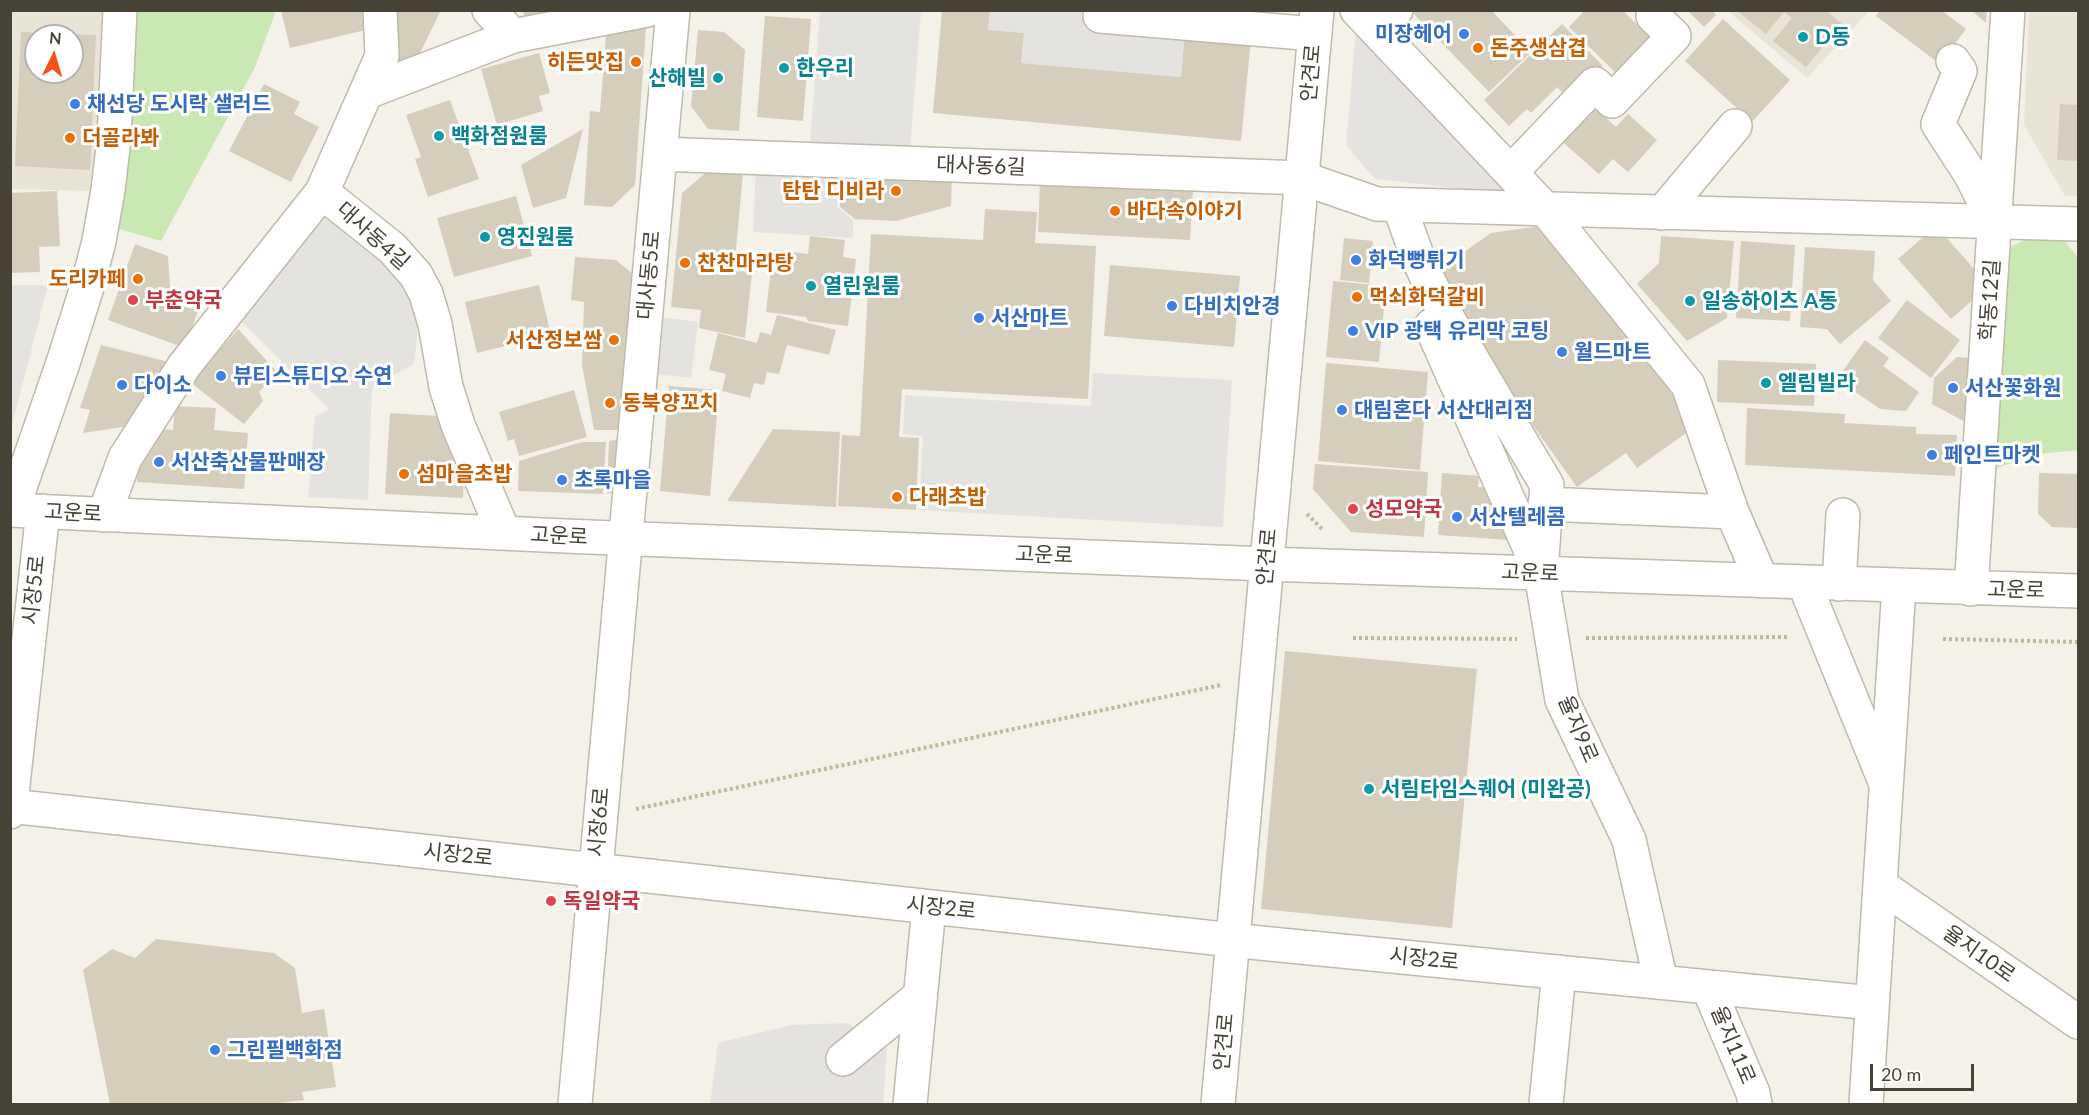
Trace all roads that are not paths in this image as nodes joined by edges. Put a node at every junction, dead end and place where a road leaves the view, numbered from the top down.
1 (120, 10) edge
2 (380, 10) edge
3 (489, 10) edge
4 (647, 10) edge
5 (673, 10) edge
6 (2008, 10) edge
7 (1100, 16) dead end
8 (1653, 16) dead end
9 (1376, 17) edge
10 (1316, 22) edge
11 (513, 36) junction
12 (1953, 62) dead end
13 (367, 92) junction
14 (1735, 126) dead end
15 (660, 154) junction
16 (1510, 172) junction
17 (1302, 178) junction
18 (322, 192) junction
19 (1388, 205) junction
20 (1546, 210) junction
21 (1662, 213) junction
22 (1995, 222) junction
23 (2078, 225) edge
24 (1545, 504) junction
25 (22, 510) edge
26 (1732, 512) junction
27 (104, 514) junction
28 (1843, 515) dead end
29 (504, 533) junction
30 (625, 539) junction
31 (1266, 564) junction
32 (1541, 573) junction
33 (1762, 581) junction
34 (1804, 583) junction
35 (1839, 584) junction
36 (1899, 586) junction
37 (1971, 589) junction
38 (2079, 591) edge
39 (1887, 786) junction
40 (11, 806) edge
41 (10, 812) edge
42 (595, 870) junction
43 (1880, 885) junction
44 (928, 907) junction
45 (1233, 940) junction
46 (1559, 972) junction
47 (1661, 982) junction
48 (1708, 987) junction
49 (920, 996) junction
50 (1872, 1003) junction
51 (2079, 1022) edge
52 (843, 1059) dead end
53 (574, 1104) edge
54 (910, 1104) edge
55 (1218, 1104) edge
56 (1546, 1104) edge
57 (1755, 1104) edge
58 (1866, 1104) edge

1 - 25 street, 시장5로
2 - 13 street, 대사동4길
3 - 11 street
4 - 11 street
5 - 15 street, 대사동5로
6 - 22 street, 학동12길
7 - 10 street
8 - 16 street
9 - 16 street
10 - 17 street, 안견로
11 - 13 street
12 - 22 street
13 - 18 street, 대사동4길
14 - 21 street
15 - 17 street, 대사동6길
15 - 30 street, 대사동5로
16 - 20 street
17 - 19 street, 대사동6길
17 - 31 street, 안견로
18 - 27 street
18 - 29 street, 대사동4길
19 - 20 street, 대사동6길
19 - 24 street
19 - 32 street
20 - 21 street, 대사동6길
20 - 26 street
21 - 22 street, 대사동6길
22 - 23 street, 대사동6길
22 - 37 street, 학동12길
24 - 26 street
24 - 32 street
25 - 27 street, 고운로
25 - 40 street, 시장5로
26 - 33 street
27 - 29 street, 고운로
28 - 35 street
29 - 30 street, 고운로
30 - 31 street, 고운로
30 - 42 street, 시장6로
31 - 32 street, 고운로
31 - 45 street, 안견로
32 - 33 street, 고운로
32 - 47 street, 율지9로
33 - 34 street, 고운로
34 - 35 street, 고운로
34 - 39 street
35 - 36 street, 고운로
36 - 37 street, 고운로
36 - 39 street
37 - 38 street, 고운로
39 - 43 street
40 - 41 street, 시장5로
40 - 42 street, 시장2로
42 - 44 street, 시장2로
42 - 53 street, 시장6로
43 - 50 street
43 - 51 street, 율지10로
44 - 45 street, 시장2로
44 - 49 street
45 - 46 street, 시장2로
45 - 55 street, 안견로
46 - 47 street, 시장2로
46 - 56 street
47 - 48 street, 시장2로
48 - 50 street, 시장2로
48 - 57 street, 율지11로
49 - 52 street
49 - 54 street
50 - 58 street

